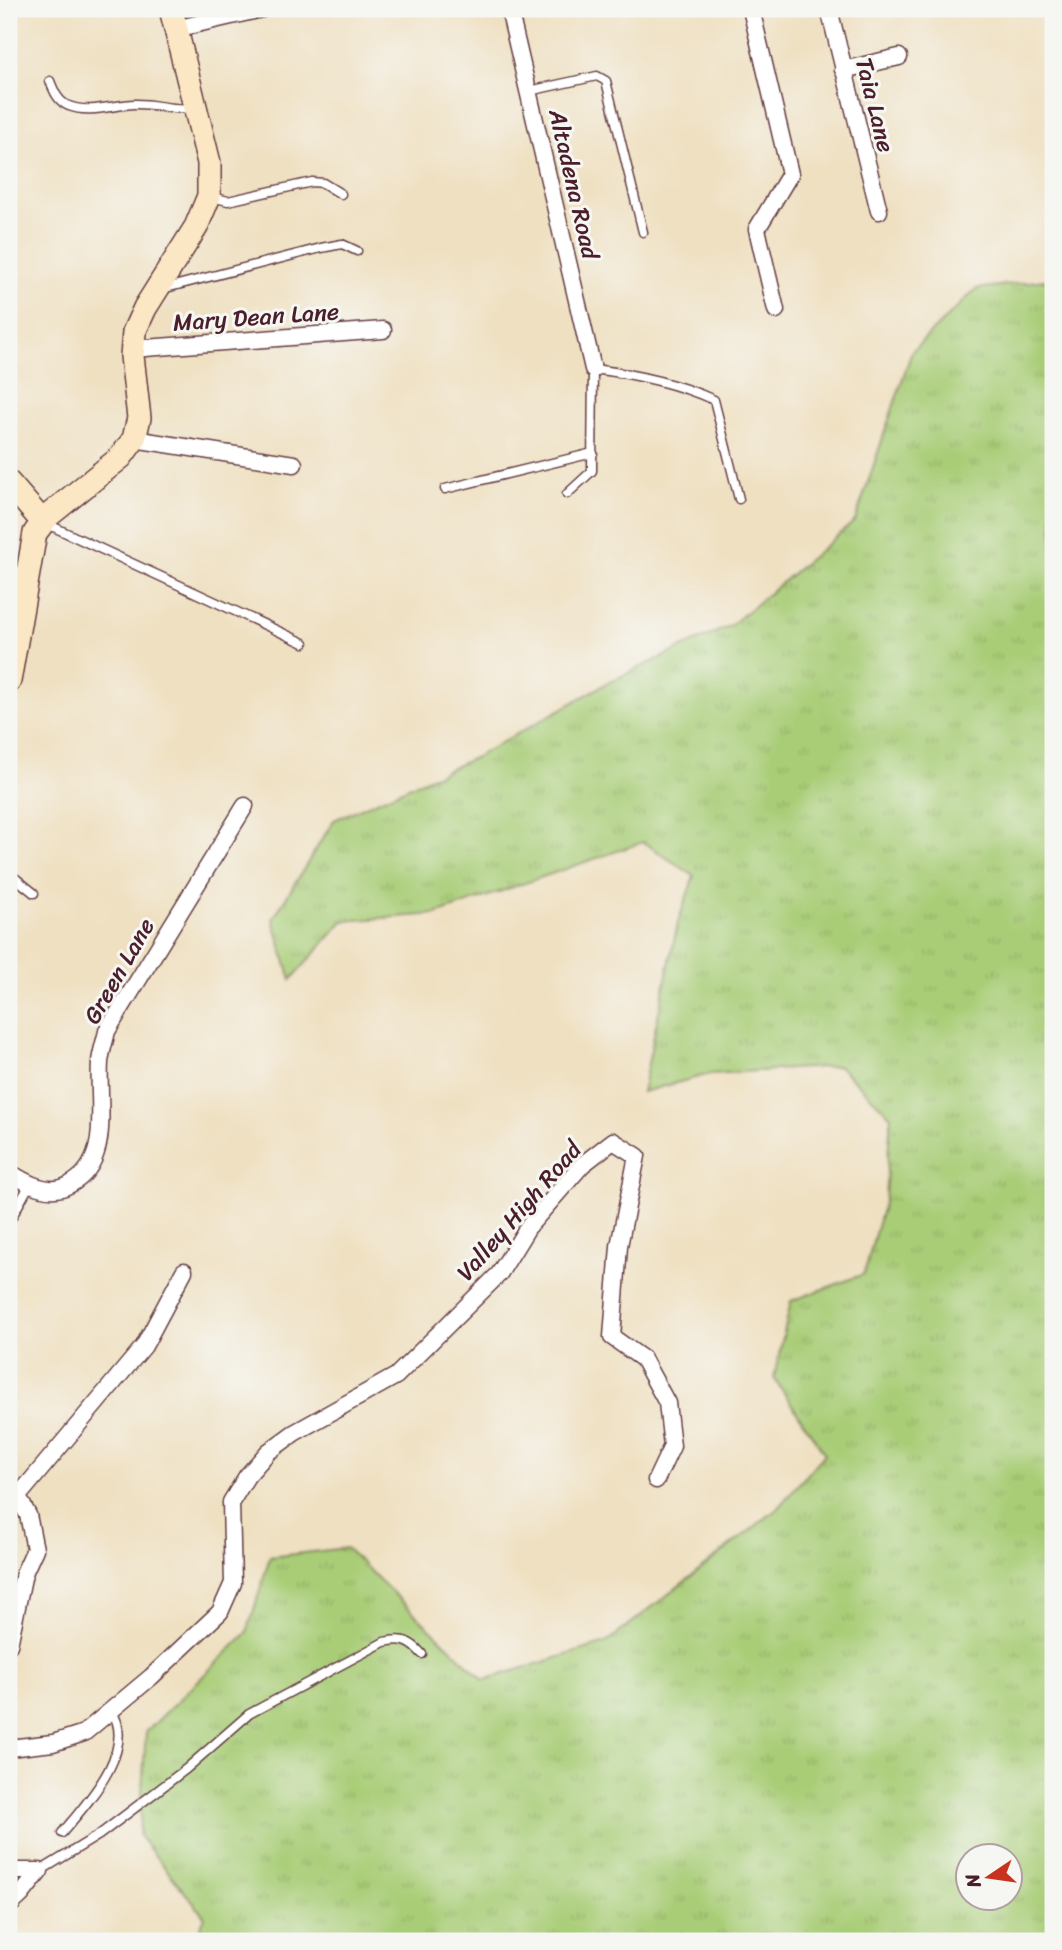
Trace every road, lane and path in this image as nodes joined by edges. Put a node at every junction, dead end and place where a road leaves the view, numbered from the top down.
1 (262, 9) edge
2 (509, 9) edge
3 (751, 9) edge
4 (829, 9) edge
5 (173, 19) edge
6 (899, 57) dead end
7 (843, 70) junction
8 (50, 81) dead end
9 (529, 91) junction
10 (196, 108) junction
11 (341, 194) dead end
12 (209, 196) junction
13 (879, 211) dead end
14 (643, 232) dead end
15 (357, 251) dead end
16 (156, 290) junction
17 (776, 310) dead end
18 (383, 330) dead end
19 (132, 349) junction
20 (593, 369) junction
21 (134, 439) junction
22 (593, 453) junction
23 (294, 464) dead end
24 (9, 483) edge
25 (445, 489) dead end
26 (567, 494) dead end
27 (739, 499) dead end
28 (42, 521) junction
29 (304, 643) dead end
30 (9, 681) edge
31 (245, 806) dead end
32 (9, 873) edge
33 (34, 892) dead end
34 (9, 1172) edge
35 (30, 1184) junction
36 (9, 1222) edge
37 (184, 1271) dead end
38 (656, 1480) dead end
39 (12, 1500) edge
40 (9, 1645) edge
41 (422, 1654) dead end
42 (111, 1710) junction
43 (9, 1748) edge
44 (62, 1833) dead end
45 (9, 1871) edge
46 (40, 1871) junction
47 (9, 1906) edge

1 - 5 street
2 - 9 street, Altadena Road
3 - 17 street
4 - 7 street, Taia Lane
5 - 10 street
6 - 7 street
7 - 13 street, Taia Lane
8 - 10 lane
9 - 14 lane
9 - 20 street, Altadena Road
10 - 12 street
11 - 12 lane
12 - 16 street
15 - 16 lane
16 - 19 street
18 - 19 street, Mary Dean Lane
19 - 21 street
20 - 22 lane
20 - 27 lane
21 - 23 street
21 - 28 street
22 - 25 lane
22 - 26 lane
24 - 28 street
28 - 29 lane
28 - 30 street
31 - 35 street, Green Lane
32 - 33 lane
34 - 35 street, Green Lane
35 - 36 lane
37 - 39 street
38 - 42 street, Valley High Road
39 - 40 street
41 - 46 lane
42 - 43 street, Valley High Road
42 - 44 lane
45 - 46 street
46 - 47 street

